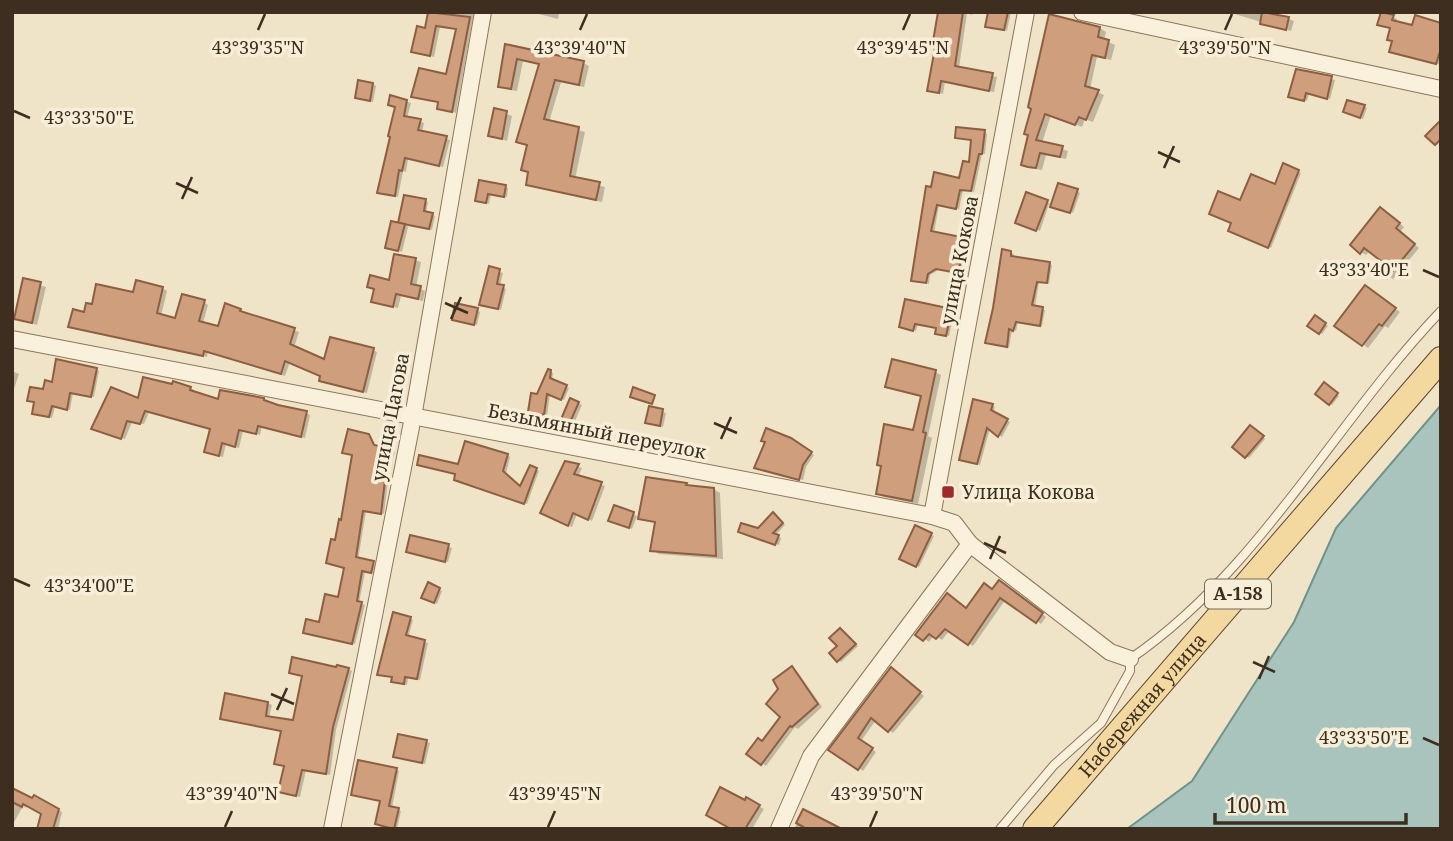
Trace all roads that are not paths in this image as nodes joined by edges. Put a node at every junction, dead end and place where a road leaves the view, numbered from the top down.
1 (483, 12) edge
2 (1026, 12) edge
3 (1082, 12) edge
4 (1441, 89) edge
5 (1441, 311) edge
6 (12, 339) edge
7 (1441, 359) edge
8 (413, 417) junction
9 (932, 516) junction
10 (970, 544) junction
11 (1130, 659) junction
12 (332, 829) edge
13 (779, 829) edge
14 (1000, 829) edge
15 (1035, 829) edge

1 - 8 street, улица Цагова
2 - 9 street, улица Кокова
3 - 4 street
5 - 11 lane
6 - 8 street, Безымянный переулок
7 - 15 main road, Набережная улица / А-158
8 - 9 street, Безымянный переулок
8 - 12 street, улица Цагова
9 - 10 street, Безымянный переулок
10 - 11 street, Безымянный переулок
10 - 13 street
11 - 14 lane

